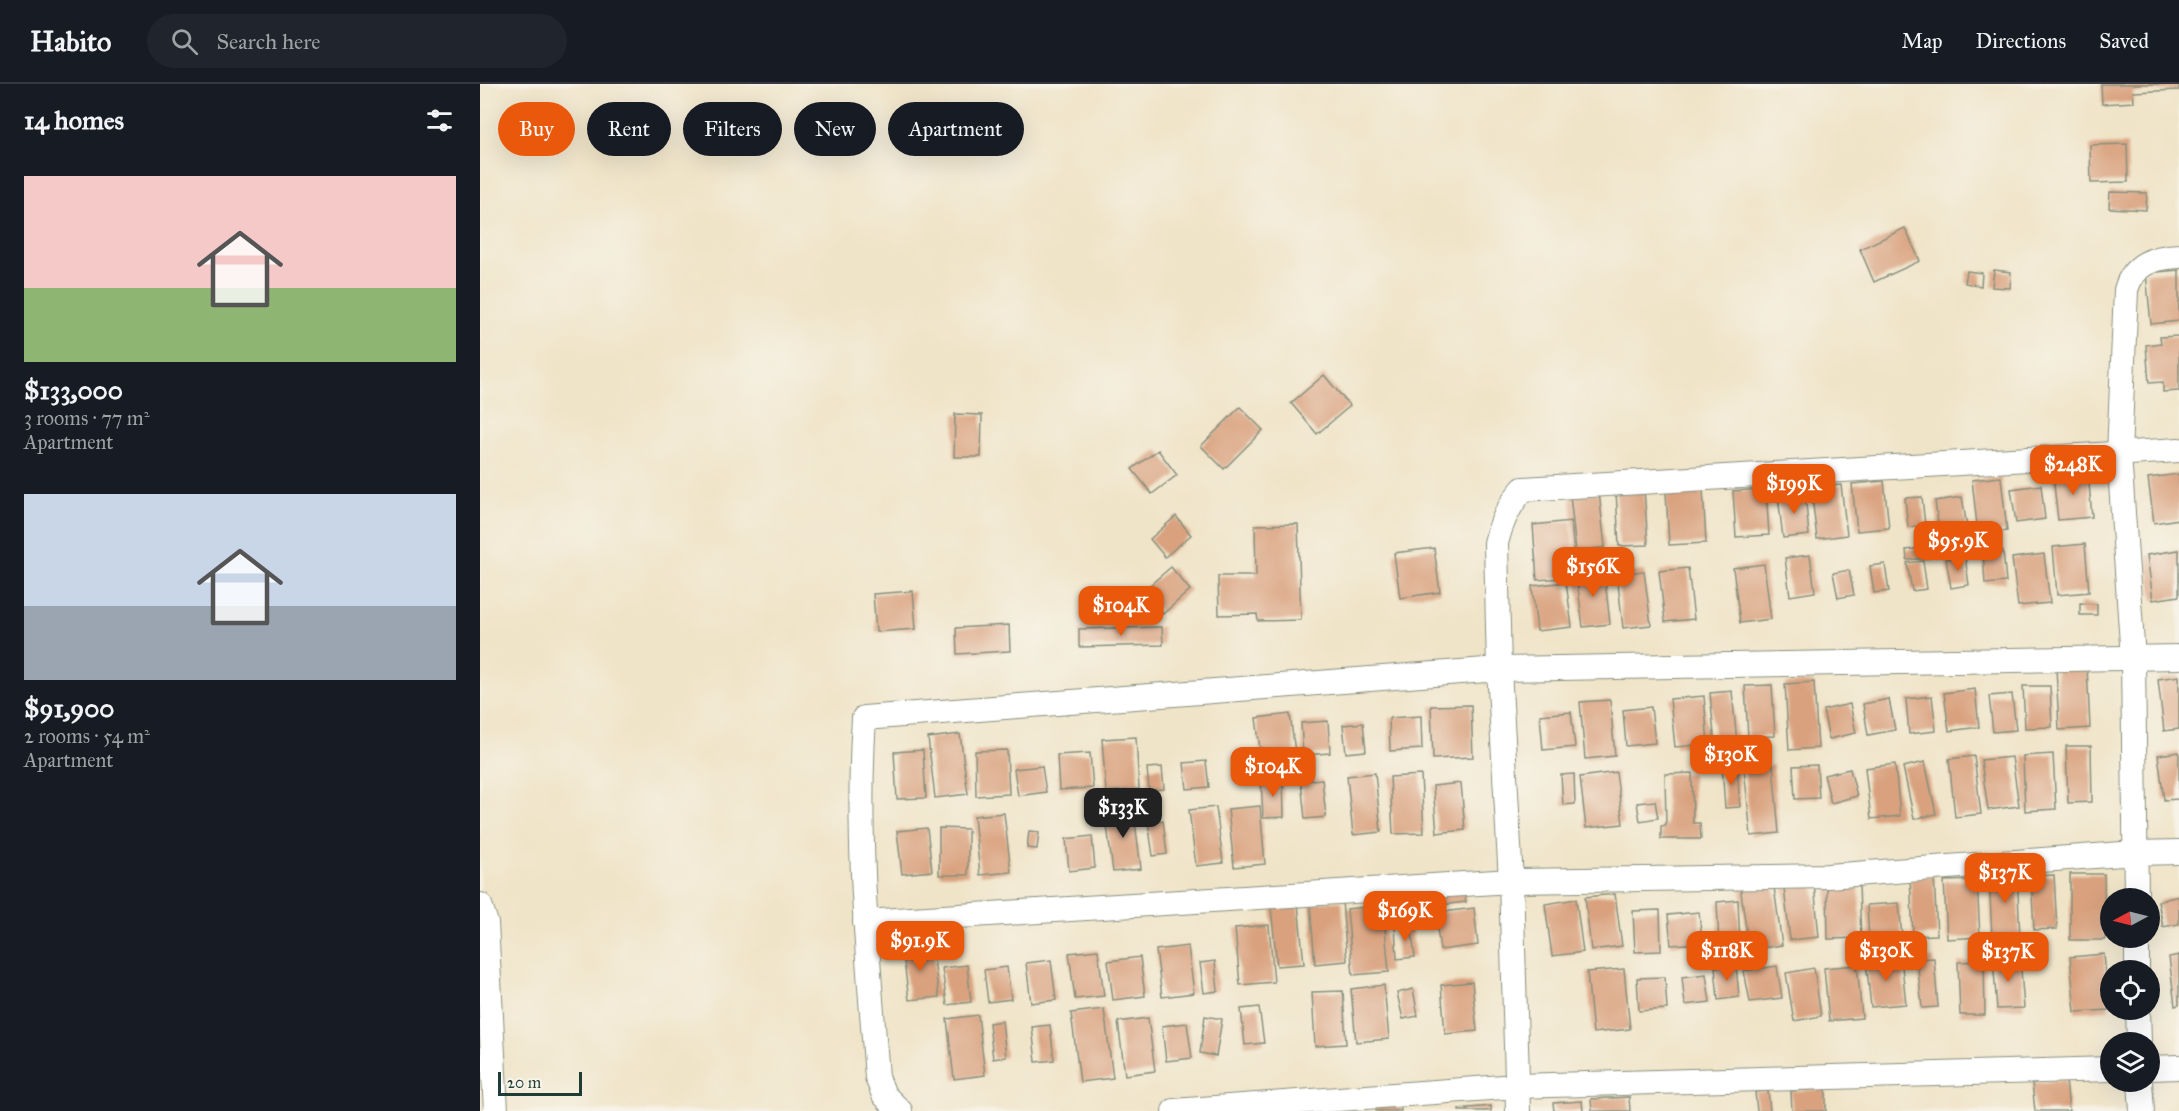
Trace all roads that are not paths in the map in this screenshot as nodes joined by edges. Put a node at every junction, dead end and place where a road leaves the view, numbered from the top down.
1 (2179, 256) edge
2 (2179, 450) edge
3 (2119, 454) junction
4 (2179, 657) edge
5 (2133, 659) junction
6 (1499, 669) junction
7 (2179, 852) edge
8 (2135, 853) junction
9 (1511, 881) junction
10 (2136, 888) edge
11 (480, 905) edge
12 (865, 922) junction
13 (2179, 1067) edge
14 (2160, 1068) edge
15 (2100, 1069) edge
16 (1517, 1086) junction
17 (2141, 1092) edge
18 (495, 1111) edge
19 (900, 1111) edge
20 (1174, 1111) edge
21 (1518, 1111) edge
22 (2142, 1111) edge

1 - 3 street
2 - 3 street
3 - 5 street
3 - 6 street
4 - 5 street
5 - 6 street
5 - 8 street
6 - 9 street
6 - 12 street
7 - 8 street
8 - 9 street
8 - 10 street
9 - 12 street
9 - 16 street
11 - 18 street
12 - 19 street
13 - 14 street
15 - 16 street
16 - 20 street
16 - 21 street
17 - 22 street

